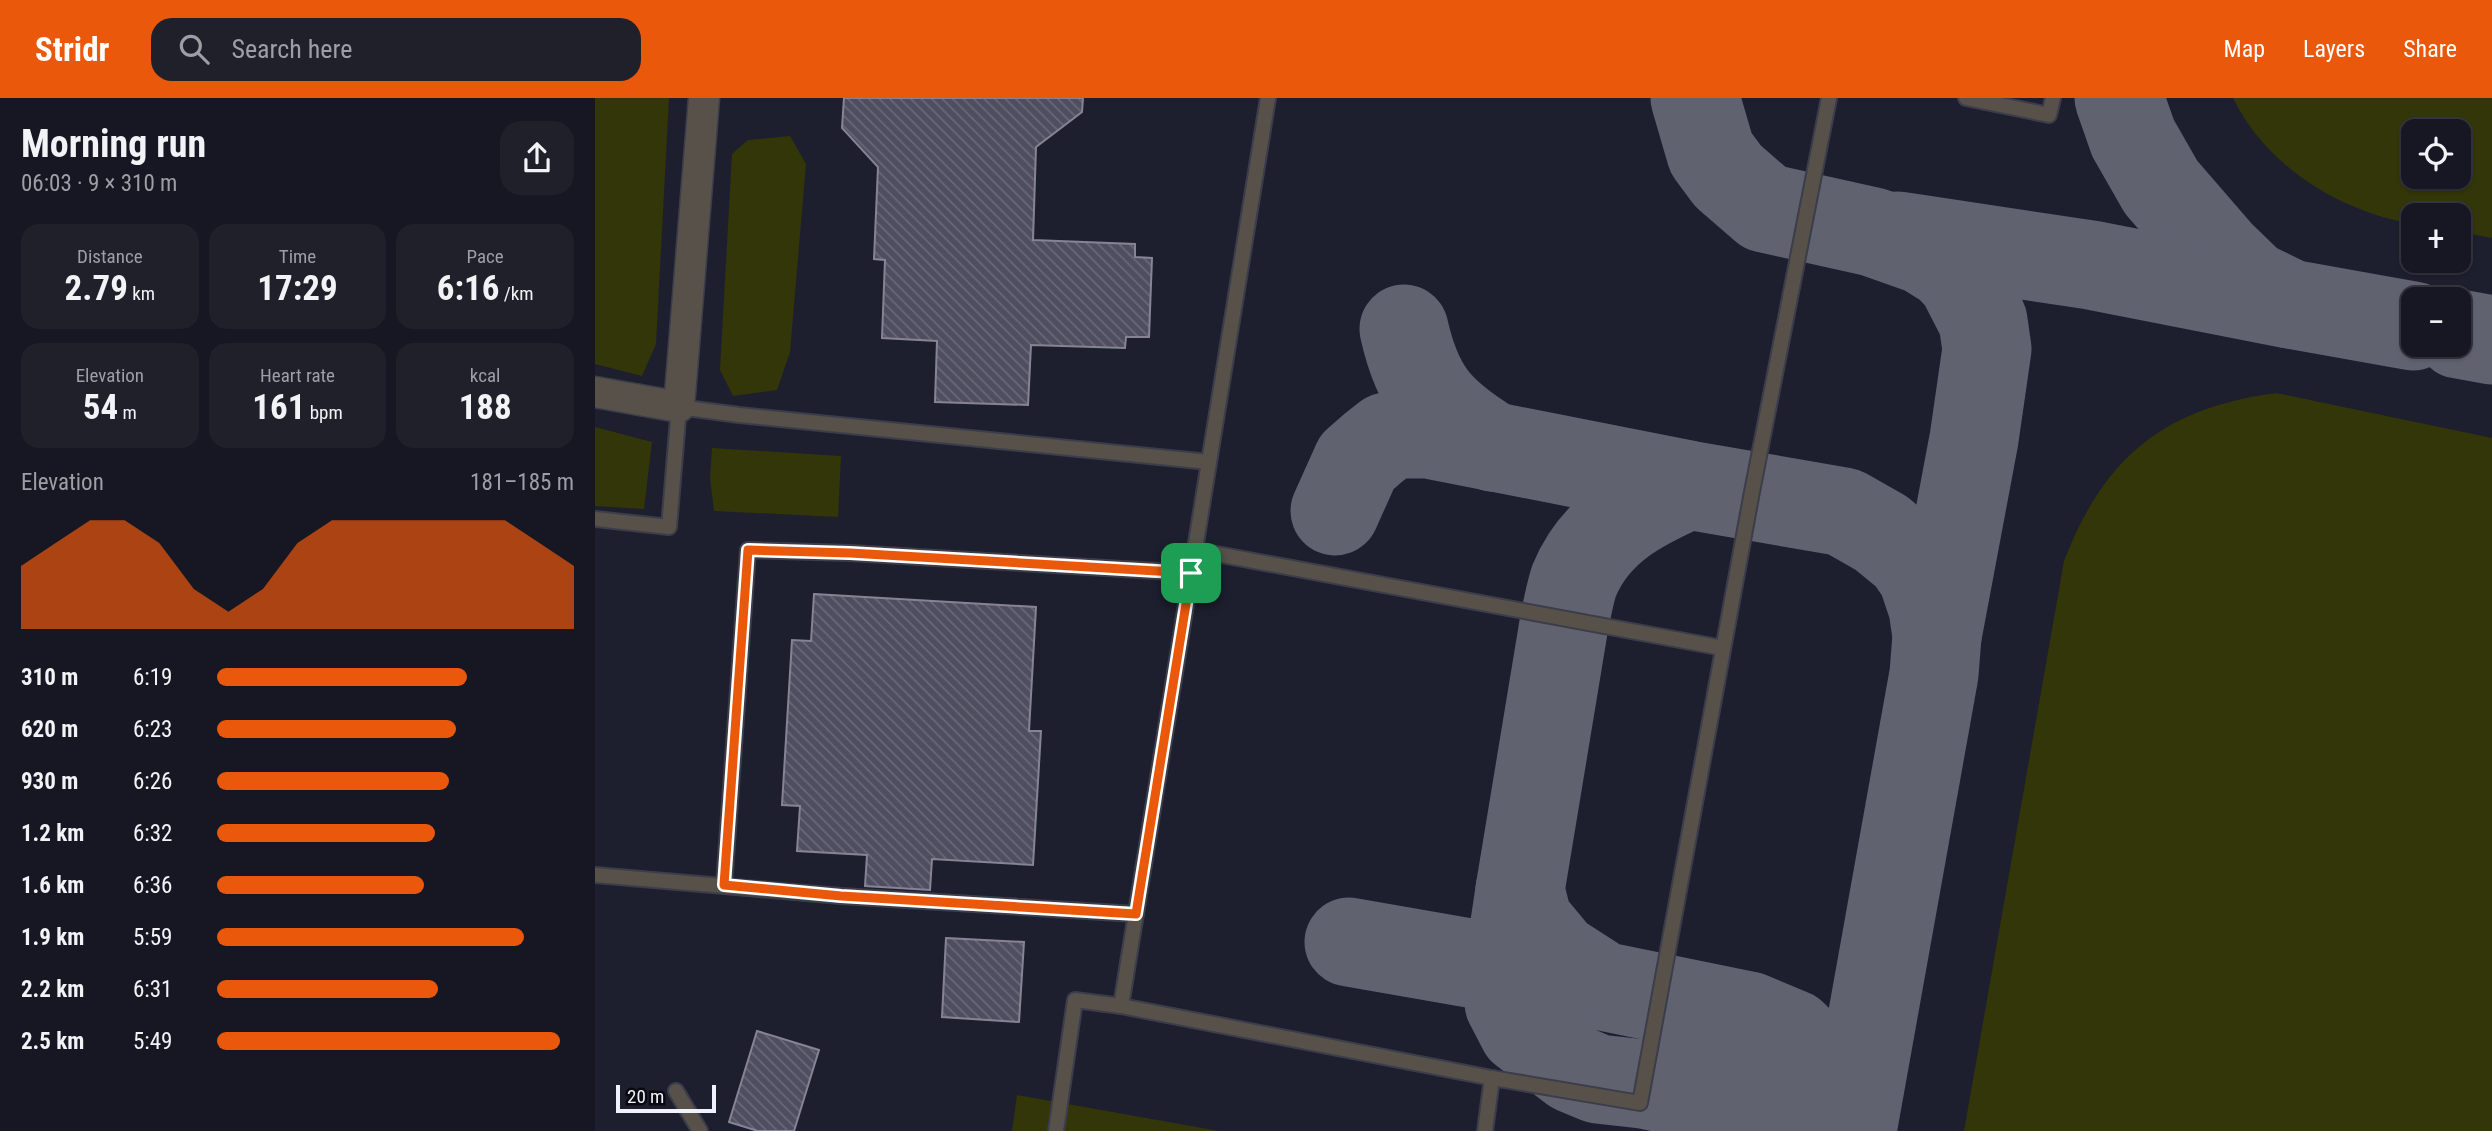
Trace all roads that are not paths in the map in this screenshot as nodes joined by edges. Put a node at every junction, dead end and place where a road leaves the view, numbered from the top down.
1 (703, 98) edge
2 (1268, 98) edge
3 (1829, 98) edge
4 (1966, 98) edge
5 (2053, 98) edge
6 (595, 392) edge
7 (679, 407) junction
8 (1209, 462) junction
9 (595, 519) edge
10 (1195, 550) junction
11 (1191, 573) junction
12 (1723, 648) junction
13 (595, 875) edge
14 (724, 885) junction
15 (1136, 914) junction
16 (1121, 1006) junction
17 (1492, 1078) junction
18 (676, 1091) dead end
19 (700, 1131) edge
20 (1056, 1131) edge
21 (1485, 1131) edge

1 - 7 street
2 - 8 lane
3 - 12 lane
4 - 5 lane
6 - 7 street
7 - 8 lane
7 - 9 lane
8 - 10 lane
10 - 11 lane
10 - 12 lane
11 - 14 lane
11 - 15 lane
12 - 17 lane
13 - 14 lane
14 - 15 lane
15 - 16 lane
16 - 17 lane
16 - 20 lane
17 - 21 lane
18 - 19 lane

